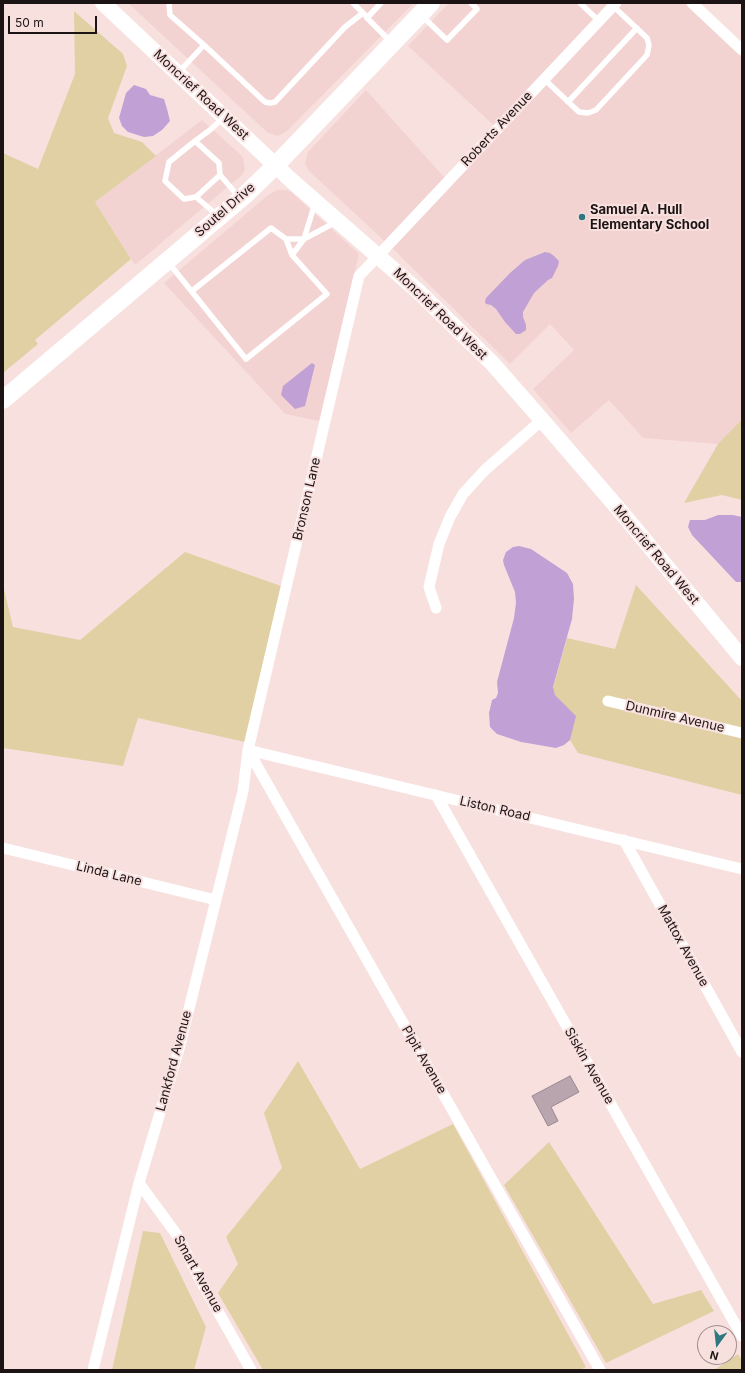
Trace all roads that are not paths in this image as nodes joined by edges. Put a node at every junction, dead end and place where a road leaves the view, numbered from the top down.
1 (103, 3) edge
2 (169, 3) edge
3 (353, 3) edge
4 (381, 3) edge
5 (471, 3) edge
6 (580, 3) edge
7 (692, 3) edge
8 (615, 4) edge
9 (426, 9) edge
10 (365, 15) junction
11 (599, 21) junction
12 (637, 28) junction
13 (393, 44) junction
14 (204, 46) junction
15 (742, 50) edge
16 (178, 73) junction
17 (544, 80) junction
18 (568, 102) junction
19 (224, 117) junction
20 (195, 141) junction
21 (276, 165) junction
22 (220, 175) junction
23 (196, 197) junction
24 (241, 198) junction
25 (315, 201) junction
26 (218, 217) junction
27 (338, 221) junction
28 (304, 238) junction
29 (286, 239) junction
30 (292, 255) junction
31 (378, 255) junction
32 (167, 260) junction
33 (192, 291) junction
34 (3, 400) edge
35 (542, 420) junction
36 (436, 608) dead end
37 (742, 658) edge
38 (608, 701) dead end
39 (742, 733) edge
40 (248, 750) junction
41 (436, 795) junction
42 (624, 840) junction
43 (3, 848) edge
44 (738, 868) edge
45 (742, 879) edge
46 (216, 900) junction
47 (742, 1052) edge
48 (139, 1183) junction
49 (742, 1336) edge
50 (93, 1370) edge
51 (251, 1370) edge
52 (600, 1370) edge

1 - 16 main road, Moncrief Road West
2 - 14 lane
3 - 10 lane
4 - 10 lane
5 - 9 lane
6 - 11 lane
7 - 15 street
8 - 11 street, Roberts Avenue
8 - 12 lane
9 - 13 main road, Soutel Drive
10 - 13 lane
10 - 14 lane
11 - 17 street, Roberts Avenue
12 - 18 lane
12 - 18 lane
13 - 21 main road, Soutel Drive
14 - 16 lane
16 - 19 main road, Moncrief Road West
17 - 18 lane
17 - 31 street, Roberts Avenue
19 - 20 lane
19 - 21 main road, Moncrief Road West
20 - 22 lane
20 - 23 lane
21 - 24 main road, Soutel Drive
21 - 25 main road, Moncrief Road West
22 - 23 lane
22 - 24 lane
23 - 26 lane
24 - 26 main road, Soutel Drive
25 - 27 main road, Moncrief Road West
25 - 28 lane
26 - 32 main road, Soutel Drive
27 - 28 lane
27 - 31 main road, Moncrief Road West
28 - 29 lane
28 - 30 lane
29 - 30 lane
29 - 33 lane
30 - 33 lane
31 - 35 main road, Moncrief Road West
31 - 40 street, Bronson Lane
32 - 33 lane
32 - 34 main road, Soutel Drive
35 - 36 street
35 - 37 main road, Moncrief Road West
38 - 39 street, Dunmire Avenue
40 - 41 street, Liston Road
40 - 46 street, Lankford Avenue
40 - 52 street, Pipit Avenue
41 - 42 street, Liston Road
41 - 49 street, Siskin Avenue
42 - 44 street, Liston Road
42 - 47 street, Mattox Avenue
43 - 46 street, Linda Lane
44 - 45 street
46 - 48 street, Lankford Avenue
48 - 50 street, Lankford Avenue
48 - 51 street, Smart Avenue

